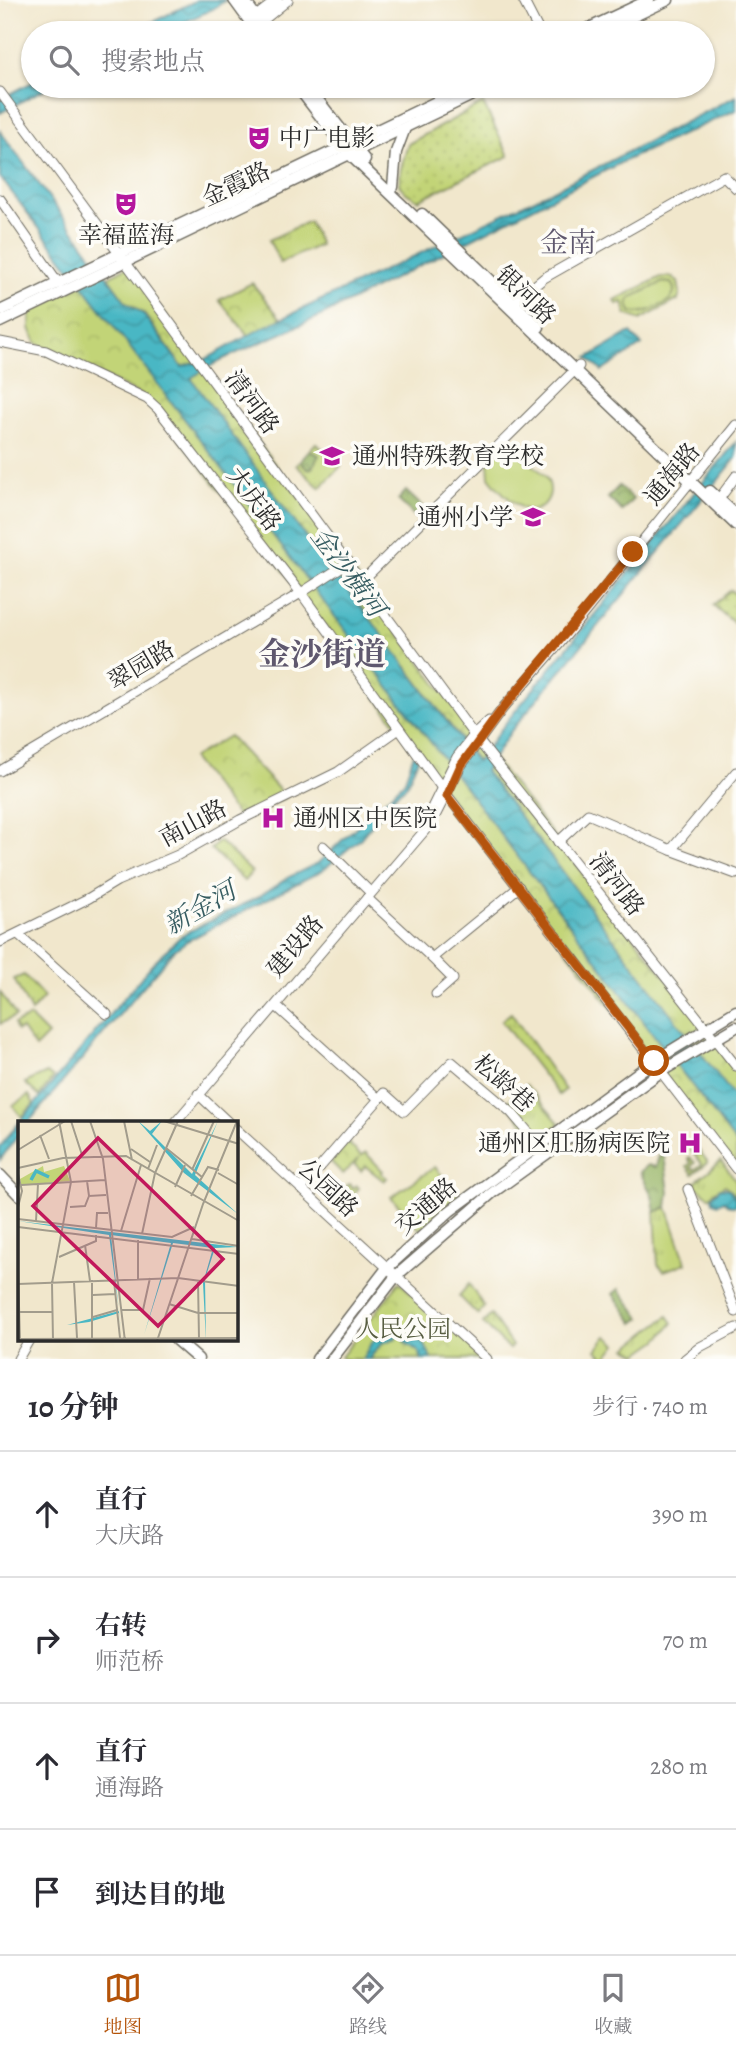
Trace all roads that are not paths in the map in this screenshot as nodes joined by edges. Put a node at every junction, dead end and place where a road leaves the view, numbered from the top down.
1 (238, 0) edge
2 (277, 0) edge
3 (288, 0) edge
4 (523, 0) edge
5 (649, 0) edge
6 (668, 0) edge
7 (254, 21) edge
8 (259, 21) edge
9 (260, 21) edge
10 (534, 21) edge
11 (604, 21) edge
12 (624, 21) edge
13 (1, 93) edge
14 (307, 98) edge
15 (315, 98) edge
16 (446, 98) edge
17 (466, 98) edge
18 (405, 128) junction
19 (350, 149) junction
20 (393, 187) junction
21 (736, 188) edge
22 (0, 199) edge
23 (122, 257) junction
24 (74, 282) junction
25 (59, 284) junction
26 (511, 305) junction
27 (0, 311) edge
28 (0, 322) edge
29 (0, 342) edge
30 (577, 368) junction
31 (736, 425) edge
32 (736, 476) edge
33 (693, 479) junction
34 (719, 502) junction
35 (736, 515) edge
36 (736, 526) edge
37 (349, 562) junction
38 (362, 581) junction
39 (301, 593) junction
40 (399, 729) junction
41 (476, 738) junction
42 (0, 771) edge
43 (736, 772) edge
44 (444, 792) junction
45 (558, 842) junction
46 (325, 849) dead end
47 (671, 850) junction
48 (736, 874) edge
49 (519, 887) junction
50 (368, 894) junction
51 (18, 933) junction
52 (0, 942) edge
53 (432, 958) junction
54 (436, 995) dead end
55 (276, 1006) junction
56 (736, 1011) edge
57 (107, 1014) dead end
58 (736, 1027) edge
59 (706, 1028) junction
60 (715, 1040) junction
61 (654, 1061) junction
62 (736, 1066) edge
63 (662, 1071) junction
64 (198, 1094) junction
65 (379, 1099) junction
66 (172, 1121) edge
67 (177, 1121) edge
68 (227, 1121) edge
69 (238, 1131) edge
70 (540, 1146) junction
71 (0, 1167) edge
72 (736, 1169) edge
73 (0, 1175) edge
74 (18, 1185) edge
75 (301, 1189) junction
76 (688, 1189) dead end
77 (18, 1194) edge
78 (392, 1272) junction
79 (736, 1312) edge
80 (736, 1328) edge
81 (22, 1342) edge
82 (28, 1342) edge
83 (170, 1342) edge
84 (178, 1342) edge
85 (13, 1359) edge
86 (18, 1359) edge
87 (189, 1359) edge
88 (198, 1359) edge
89 (317, 1359) edge
90 (332, 1359) edge
91 (487, 1359) edge
92 (685, 1359) edge

1 - 7 main road
2 - 8 street
3 - 9 street
4 - 10 street
5 - 11 main road
6 - 12 main road
13 - 23 street, 清河路
14 - 19 main road, 银河路
15 - 19 main road, 银河路
16 - 19 main road, 金霞路
17 - 18 main road, 金霞路
18 - 19 main road, 金霞路
18 - 20 main road
19 - 20 main road, 银河路
19 - 23 main road, 金霞路
19 - 26 main road, 银河路
20 - 26 main road, 银河路
21 - 26 street
22 - 25 street
23 - 24 main road, 金霞路
23 - 37 street, 清河路
24 - 25 main road, 金霞路
24 - 28 main road, 金霞路
25 - 27 main road, 金霞路
26 - 30 main road, 银河路
29 - 39 street, 大庆路
30 - 33 main road, 银河路
30 - 38 street
31 - 33 street, 通海路
32 - 34 street
33 - 34 main road, 银河路
33 - 41 street, 通海路
34 - 35 main road, 银河路
34 - 36 main road, 银河路
37 - 38 street, 清河路
37 - 39 street, 翠园路
38 - 41 street, 清河路
39 - 40 street, 大庆路
39 - 42 street, 翠园路
40 - 44 street, 大庆路
40 - 51 street, 南山路
41 - 44 street, 通海路
41 - 45 street, 清河路
43 - 47 street
44 - 49 street, 大庆路
44 - 50 street, 建设路
45 - 47 street
45 - 59 street, 清河路
46 - 50 street
47 - 48 street
49 - 53 street
49 - 61 street, 大庆路
50 - 53 street
50 - 55 street, 建设路
50 - 66 street, 建设路
51 - 52 street, 南山路
51 - 57 street
53 - 54 street
55 - 64 street, 建设路
55 - 65 street, 松龄巷
56 - 59 main road, 交通路
58 - 60 main road, 交通路
59 - 60 street, 清河路
59 - 61 main road, 交通路
60 - 62 street
60 - 63 main road, 交通路
61 - 63 street, 大庆路
61 - 70 main road, 交通路
63 - 72 street
63 - 78 main road, 交通路
64 - 67 street, 建设路
64 - 68 street
65 - 70 street, 松龄巷
65 - 75 street
69 - 75 street, 公园路
70 - 78 main road, 交通路
71 - 74 main road
73 - 77 main road
75 - 78 street, 公园路
76 - 79 street
78 - 89 main road, 交通路
78 - 90 main road, 交通路
78 - 91 street, 公园路
80 - 92 street
81 - 85 street
82 - 86 street
83 - 87 main road
84 - 88 main road

